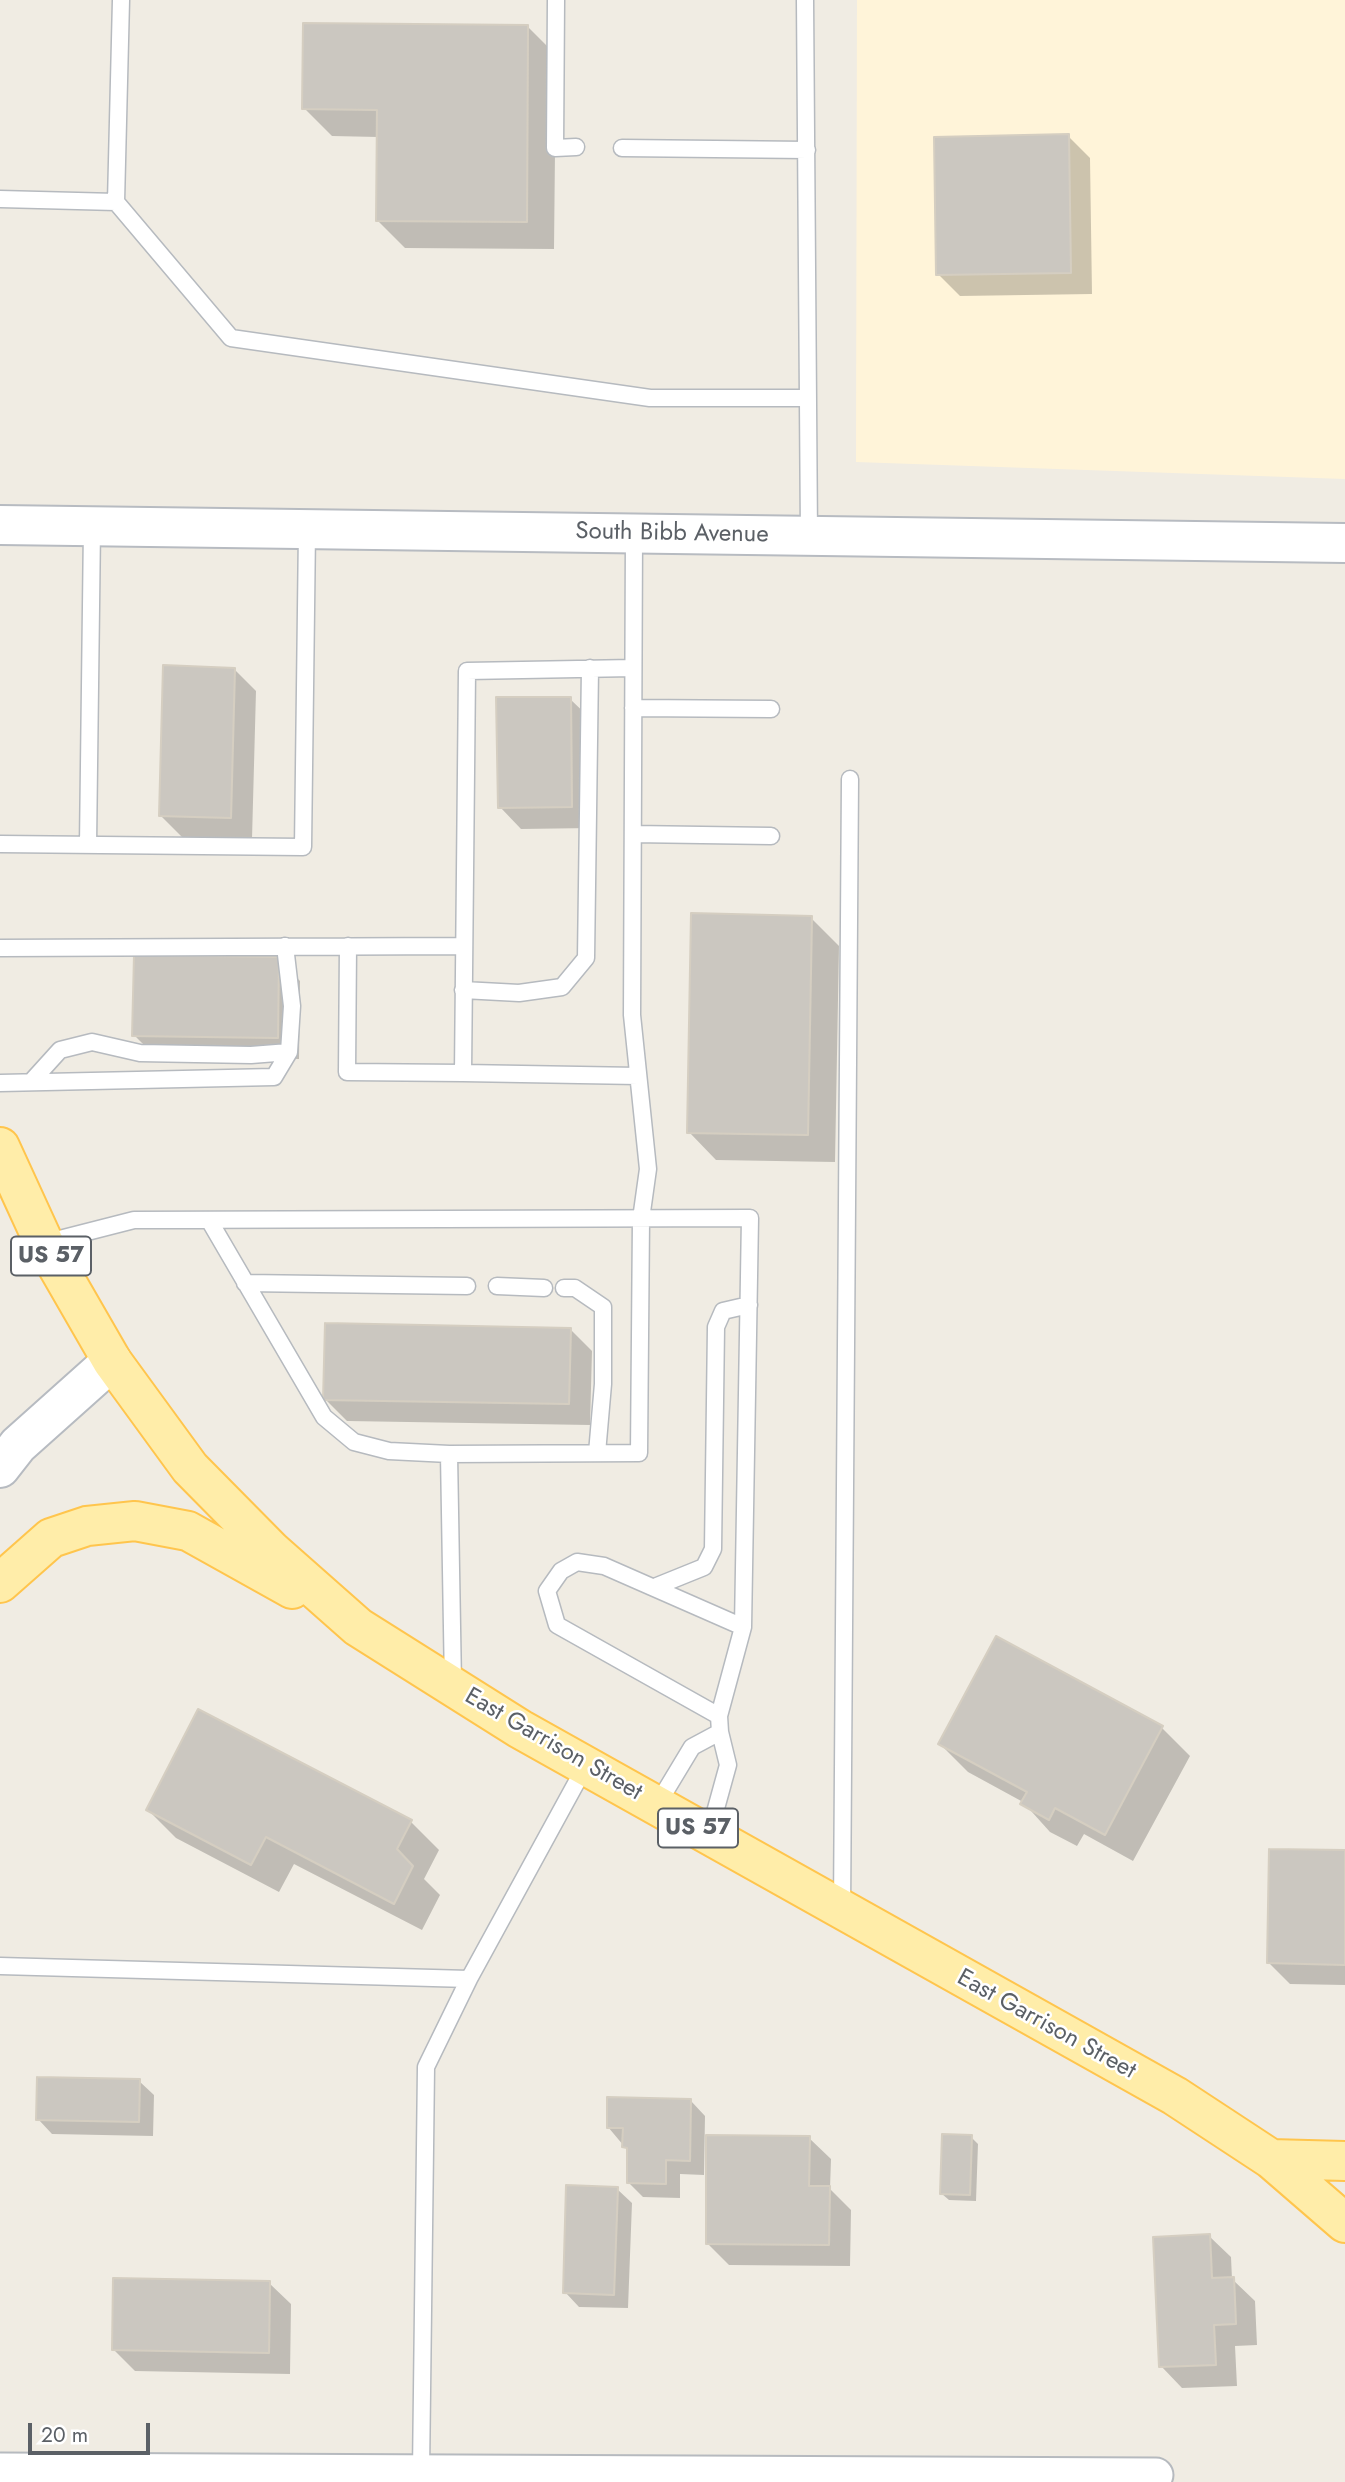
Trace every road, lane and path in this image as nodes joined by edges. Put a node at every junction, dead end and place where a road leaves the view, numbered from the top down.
1 (121, 0) edge
2 (556, 0) edge
3 (805, 0) edge
4 (576, 147) dead end
5 (622, 148) dead end
6 (807, 150) junction
7 (0, 199) edge
8 (116, 202) junction
9 (808, 398) junction
10 (0, 525) edge
11 (92, 527) junction
12 (307, 530) junction
13 (634, 534) junction
14 (809, 536) junction
15 (1345, 543) edge
16 (590, 668) junction
17 (633, 668) junction
18 (633, 708) junction
19 (771, 709) dead end
20 (850, 779) dead end
21 (633, 834) junction
22 (771, 836) dead end
23 (0, 844) edge
24 (88, 845) junction
25 (285, 946) junction
26 (348, 946) junction
27 (464, 946) junction
28 (0, 948) edge
29 (463, 990) junction
30 (289, 1052) junction
31 (463, 1073) junction
32 (638, 1076) junction
33 (31, 1082) junction
34 (0, 1083) edge
35 (0, 1147) edge
36 (641, 1219) junction
37 (209, 1220) junction
38 (44, 1243) junction
39 (245, 1283) junction
40 (467, 1286) dead end
41 (497, 1286) dead end
42 (544, 1288) dead end
43 (564, 1288) dead end
44 (749, 1305) junction
45 (112, 1361) junction
46 (597, 1453) junction
47 (449, 1454) junction
48 (0, 1468) edge
49 (0, 1583) edge
50 (657, 1587) junction
51 (358, 1626) junction
52 (743, 1627) junction
53 (453, 1687) junction
54 (719, 1724) junction
55 (586, 1765) junction
56 (657, 1805) junction
57 (709, 1834) junction
58 (842, 1911) junction
59 (0, 1966) edge
60 (469, 1979) junction
61 (1271, 2159) junction
62 (1345, 2161) edge
63 (1345, 2223) edge
64 (0, 2470) edge
65 (421, 2472) junction
66 (1156, 2475) dead end

1 - 8 lane
2 - 4 lane
3 - 6 lane
5 - 6 lane
6 - 9 lane
7 - 8 lane
8 - 9 lane
9 - 14 lane
10 - 11 main road, South Bibb Avenue
11 - 12 main road, South Bibb Avenue
11 - 24 lane
12 - 13 main road, South Bibb Avenue
12 - 24 lane
13 - 14 main road, South Bibb Avenue
13 - 17 lane
14 - 15 main road, South Bibb Avenue
16 - 17 lane
16 - 27 lane
16 - 29 lane
17 - 18 lane
18 - 19 lane
18 - 21 lane
20 - 58 lane
21 - 22 lane
21 - 32 lane
23 - 24 lane
25 - 26 lane
25 - 28 lane
25 - 30 lane
26 - 27 lane
26 - 31 lane
27 - 29 lane
29 - 31 lane
30 - 33 lane
30 - 33 lane
31 - 32 lane
32 - 36 lane
33 - 34 lane
35 - 38 main road, US 57
36 - 37 lane
36 - 44 lane
36 - 46 lane
37 - 38 lane
37 - 39 lane
38 - 45 main road, US 57
39 - 40 lane
39 - 47 lane
41 - 42 lane
43 - 46 lane
44 - 50 lane
44 - 52 lane
45 - 48 main road
45 - 51 main road, East Garrison Street / US 57
46 - 47 lane
47 - 53 lane
49 - 51 main road
50 - 52 lane
50 - 54 lane
51 - 53 main road, East Garrison Street / US 57
52 - 54 lane
53 - 55 main road, East Garrison Street / US 57
54 - 56 lane
54 - 57 lane
55 - 56 main road, East Garrison Street / US 57
55 - 60 lane
56 - 57 main road, East Garrison Street / US 57
57 - 58 main road, East Garrison Street / US 57
58 - 61 main road, East Garrison Street / US 57
59 - 60 lane
60 - 65 lane
61 - 62 main road
61 - 63 main road, East Garrison Street / US 57
64 - 65 street
65 - 66 street

